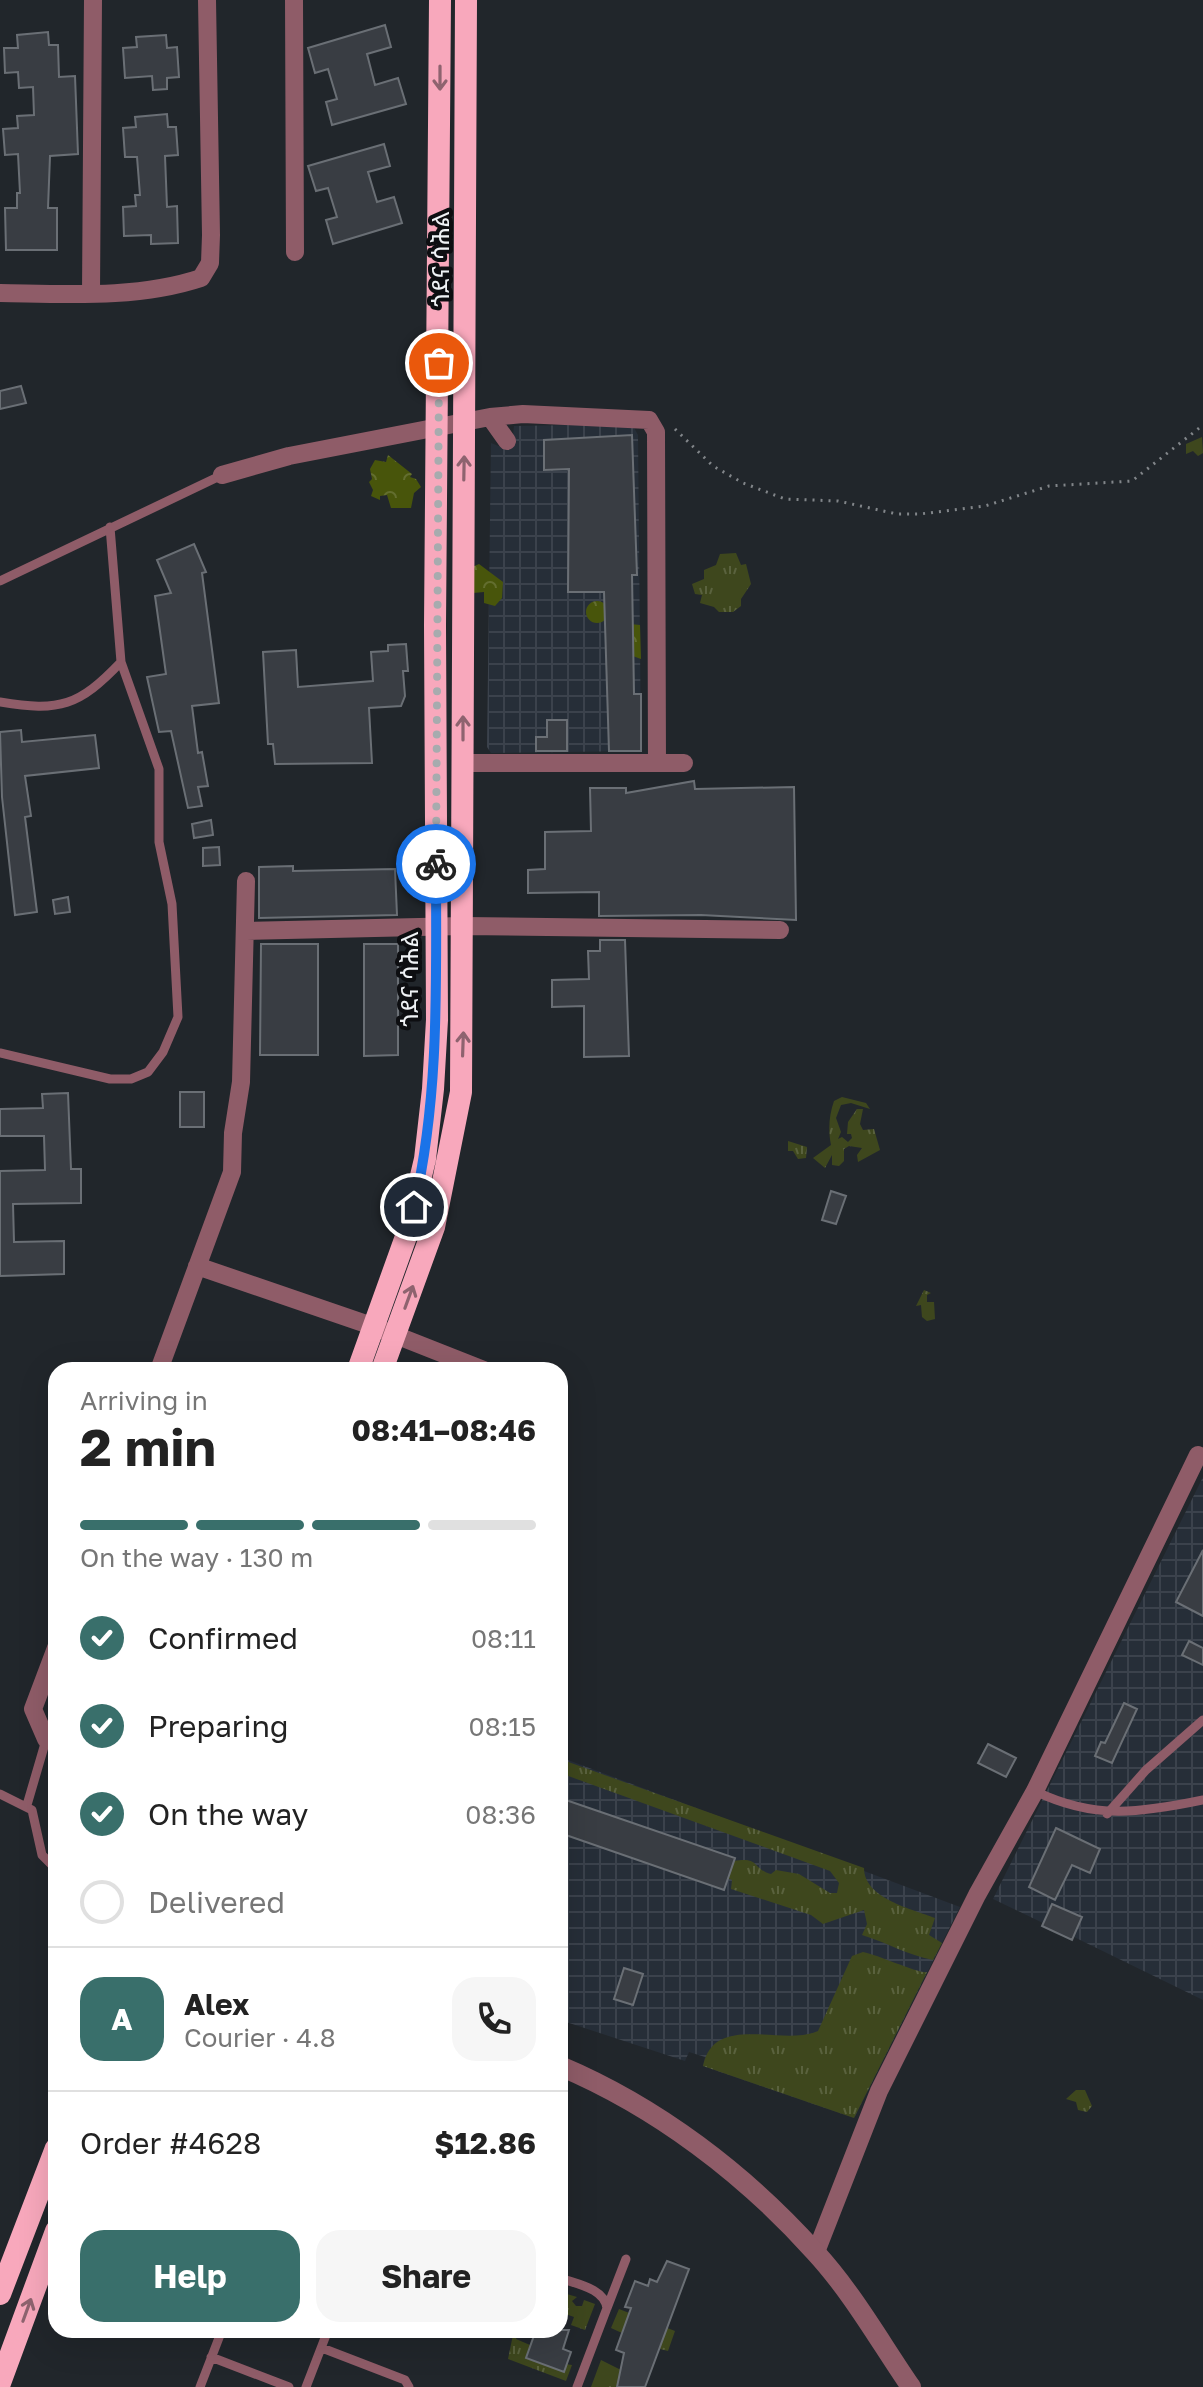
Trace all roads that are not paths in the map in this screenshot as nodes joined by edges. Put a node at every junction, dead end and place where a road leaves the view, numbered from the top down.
1 (93, 0) edge
2 (207, 0) edge
3 (294, 0) edge
4 (440, 0) edge
5 (466, 0) edge
6 (465, 156) junction
7 (440, 157) junction
8 (295, 252) dead end
9 (0, 293) edge
10 (91, 293) junction
11 (490, 417) junction
12 (465, 422) junction
13 (439, 426) junction
14 (507, 441) dead end
15 (222, 475) joint
16 (110, 527) junction
17 (0, 581) edge
18 (121, 662) junction
19 (0, 702) edge
20 (463, 763) junction
21 (657, 763) junction
22 (684, 763) dead end
23 (246, 881) dead end
24 (463, 926) junction
25 (436, 927) junction
26 (780, 930) dead end
27 (247, 931) junction
28 (0, 1053) edge
29 (197, 1266) junction
30 (385, 1331) junction
31 (162, 1362) edge
32 (364, 1362) edge
33 (383, 1362) edge
34 (464, 1362) edge
35 (1198, 1455) dead end
36 (48, 1669) edge
37 (1203, 1720) edge
38 (48, 1735) edge
39 (48, 1748) edge
40 (1035, 1791) junction
41 (0, 1794) edge
42 (1203, 1800) edge
43 (27, 1805) junction
44 (1107, 1814) junction
45 (48, 1861) edge
46 (568, 2071) edge
47 (48, 2169) edge
48 (816, 2252) junction
49 (48, 2253) edge
50 (626, 2259) dead end
51 (568, 2281) edge
52 (613, 2290) junction
53 (600, 2293) junction
54 (0, 2294) edge
55 (607, 2308) junction
56 (219, 2338) edge
57 (325, 2338) edge
58 (322, 2348) junction
59 (211, 2357) junction
60 (0, 2383) edge
61 (200, 2387) edge
62 (289, 2387) edge
63 (306, 2387) edge
64 (409, 2387) edge
65 (577, 2387) edge
66 (911, 2387) edge

1 - 10 street
2 - 10 street
3 - 8 street
4 -> 7 highway, ጎደና ሳሕል
5 - 6 highway, ጎደና ሳሕል
6 - 7 highway
6 - 12 highway, ጎደና ሳሕል
7 - 13 highway, ጎደና ሳሕል
9 - 10 street
11 - 12 street
11 - 14 street
11 - 21 street
12 - 13 street
20 -> 12 highway, ጎደና ሳሕል
13 - 15 street
13 - 25 highway, ጎደና ሳሕል
15 - 16 lane
16 - 17 lane
16 - 18 lane
18 - 19 lane
18 - 28 lane
20 - 21 street
20 - 24 highway, ጎደና ሳሕል
21 - 22 street
23 - 27 street
24 - 25 street
24 - 26 street
30 -> 24 highway, ጎደና ሳሕል
25 - 27 street
25 - 30 highway, ጎደና ሳሕል
27 - 29 street
29 - 30 street
29 - 31 street
30 - 32 highway, ጎደና ሳሕል
30 - 33 highway, ጎደና ሳሕል
30 - 34 street
35 - 40 street
36 - 38 street
37 - 44 lane
39 - 43 lane
40 - 44 lane
40 - 48 street
41 - 43 lane
42 - 44 lane
43 - 45 lane
46 - 48 street
47 - 54 highway
48 - 66 street
60 -> 49 highway
50 - 52 lane
51 - 53 lane
52 - 53 lane
52 - 55 lane
53 - 55 lane
55 - 65 lane
56 - 59 lane
57 - 58 lane
58 - 63 lane
58 - 64 lane
59 - 61 lane
59 - 62 lane

